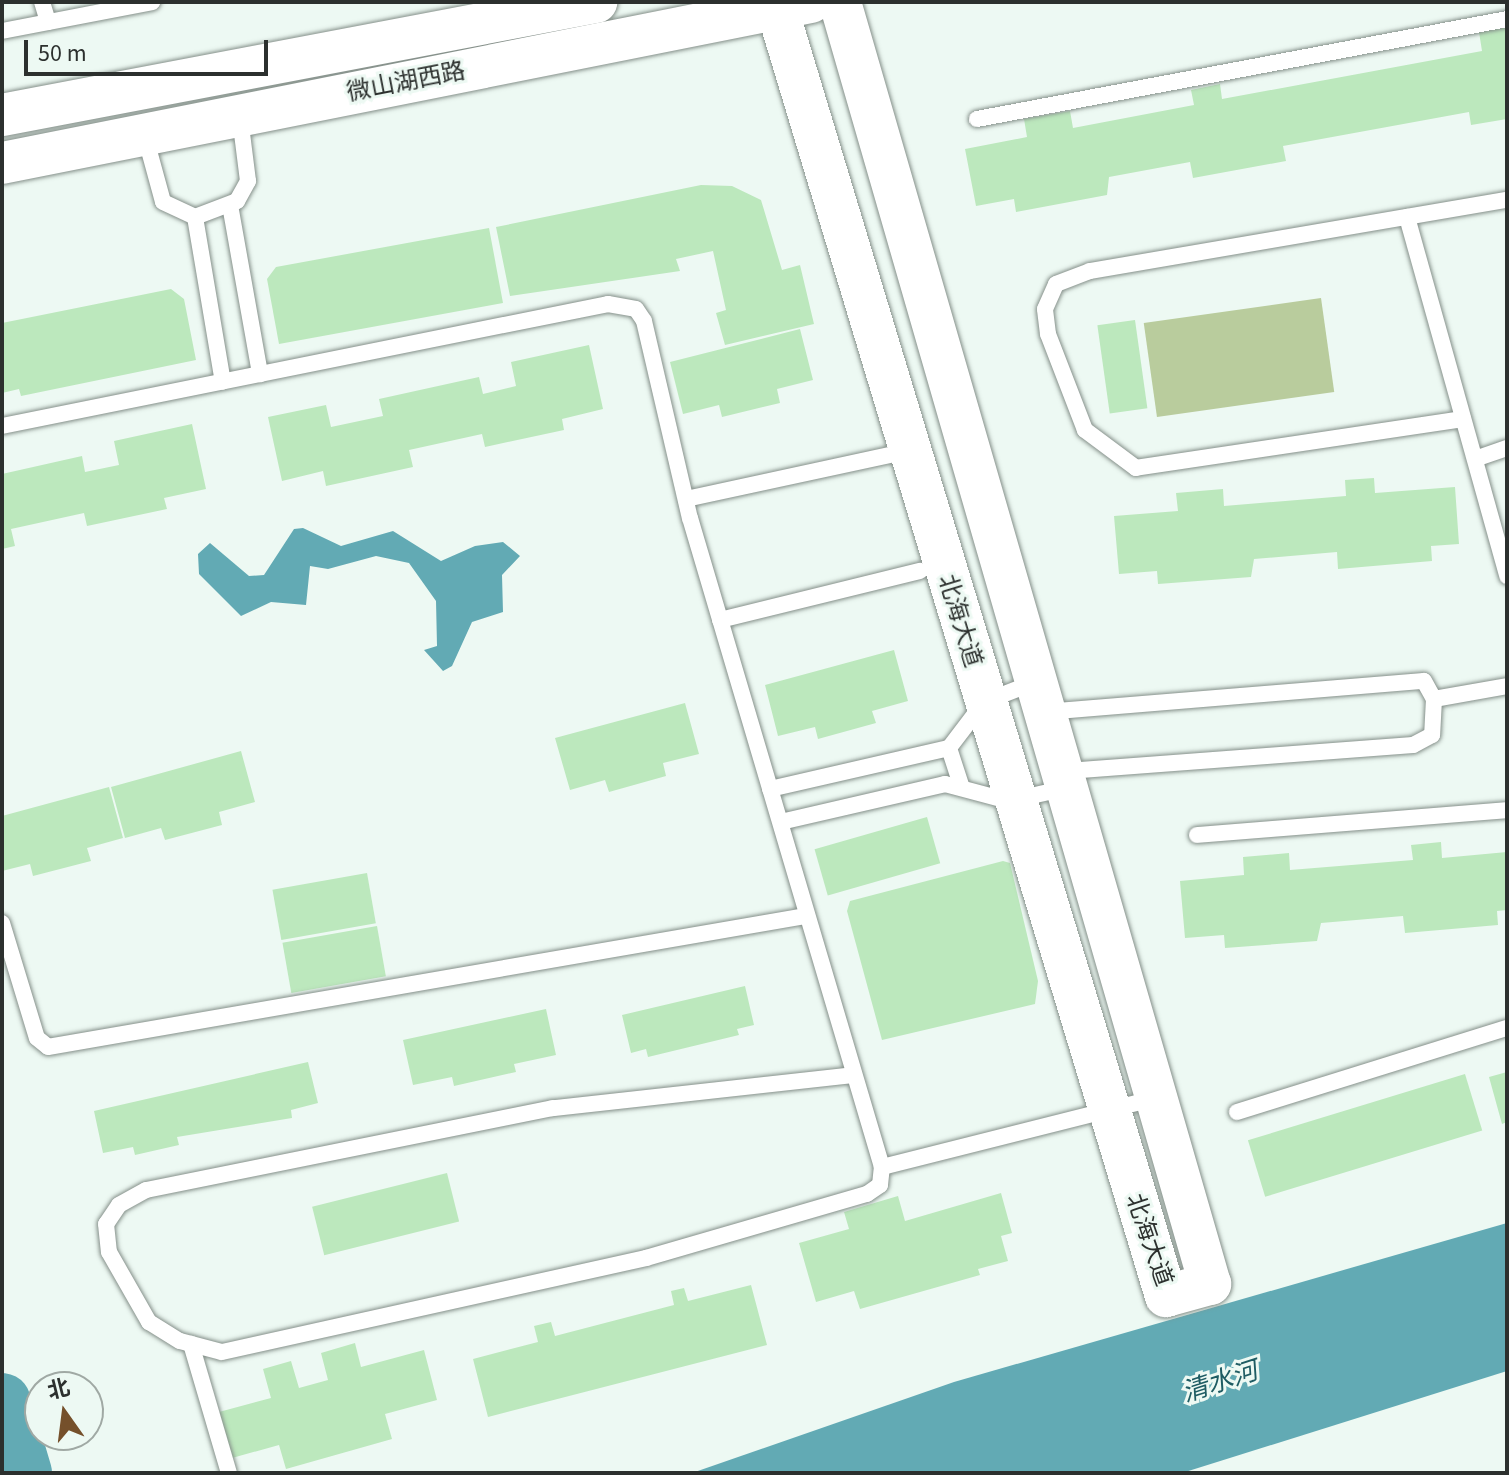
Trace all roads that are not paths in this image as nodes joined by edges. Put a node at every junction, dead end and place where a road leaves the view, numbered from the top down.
1 (42, 2) edge
2 (152, 2) edge
3 (596, 2) edge
4 (840, 2) edge
5 (787, 4) edge
6 (1507, 19) edge
7 (48, 22) junction
8 (2, 31) edge
9 (2, 115) edge
10 (240, 116) junction
11 (977, 119) dead end
12 (145, 135) junction
13 (2, 163) edge
14 (1507, 200) edge
15 (230, 205) junction
16 (195, 217) junction
17 (1407, 217) junction
18 (260, 374) junction
19 (223, 382) junction
20 (1463, 419) junction
21 (2, 426) edge
22 (1507, 448) edge
23 (890, 455) dead end
24 (1475, 459) junction
25 (686, 499) junction
26 (920, 571) dead end
27 (1507, 576) edge
28 (720, 620) junction
29 (1507, 686) edge
30 (1041, 697) junction
31 (1434, 699) junction
32 (984, 702) junction
33 (949, 748) junction
34 (1065, 780) junction
35 (962, 788) junction
36 (770, 789) junction
37 (1013, 801) junction
38 (1507, 810) edge
39 (785, 821) junction
40 (1197, 835) dead end
41 (805, 916) junction
42 (2, 923) edge
43 (1507, 1028) edge
44 (854, 1075) junction
45 (1157, 1098) junction
46 (1107, 1111) junction
47 (1237, 1112) dead end
48 (882, 1167) junction
49 (191, 1344) junction
50 (229, 1473) edge

1 - 7 lane
2 - 7 lane
3 - 9 street, 微山湖西路
4 - 30 street, 北海大道
5 - 10 street, 微山湖西路
5 - 32 street, 北海大道
6 - 11 lane
7 - 8 lane
10 - 12 street, 微山湖西路
10 - 15 lane
12 - 13 street, 微山湖西路
12 - 16 lane
14 - 17 lane
15 - 16 lane
15 - 18 lane
16 - 19 lane
17 - 20 lane
17 - 20 lane
18 - 19 lane
18 - 25 lane
19 - 21 lane
20 - 24 lane
22 - 24 lane
23 - 25 lane
24 - 27 lane
25 - 28 lane
26 - 28 lane
28 - 36 lane
29 - 31 lane
30 - 31 lane
30 - 32 lane
30 - 34 street, 北海大道
31 - 34 lane
32 - 33 lane
32 - 37 street, 北海大道
33 - 35 lane
33 - 36 lane
34 - 37 lane
34 - 45 street, 北海大道
35 - 37 lane
35 - 39 lane
36 - 39 lane
37 - 46 street, 北海大道
38 - 40 lane
39 - 41 lane
41 - 42 lane
41 - 44 lane
43 - 47 lane
44 - 48 lane
44 - 49 lane
45 - 46 lane
45 - 46 street, 北海大道
46 - 48 lane
48 - 49 lane
49 - 50 lane

